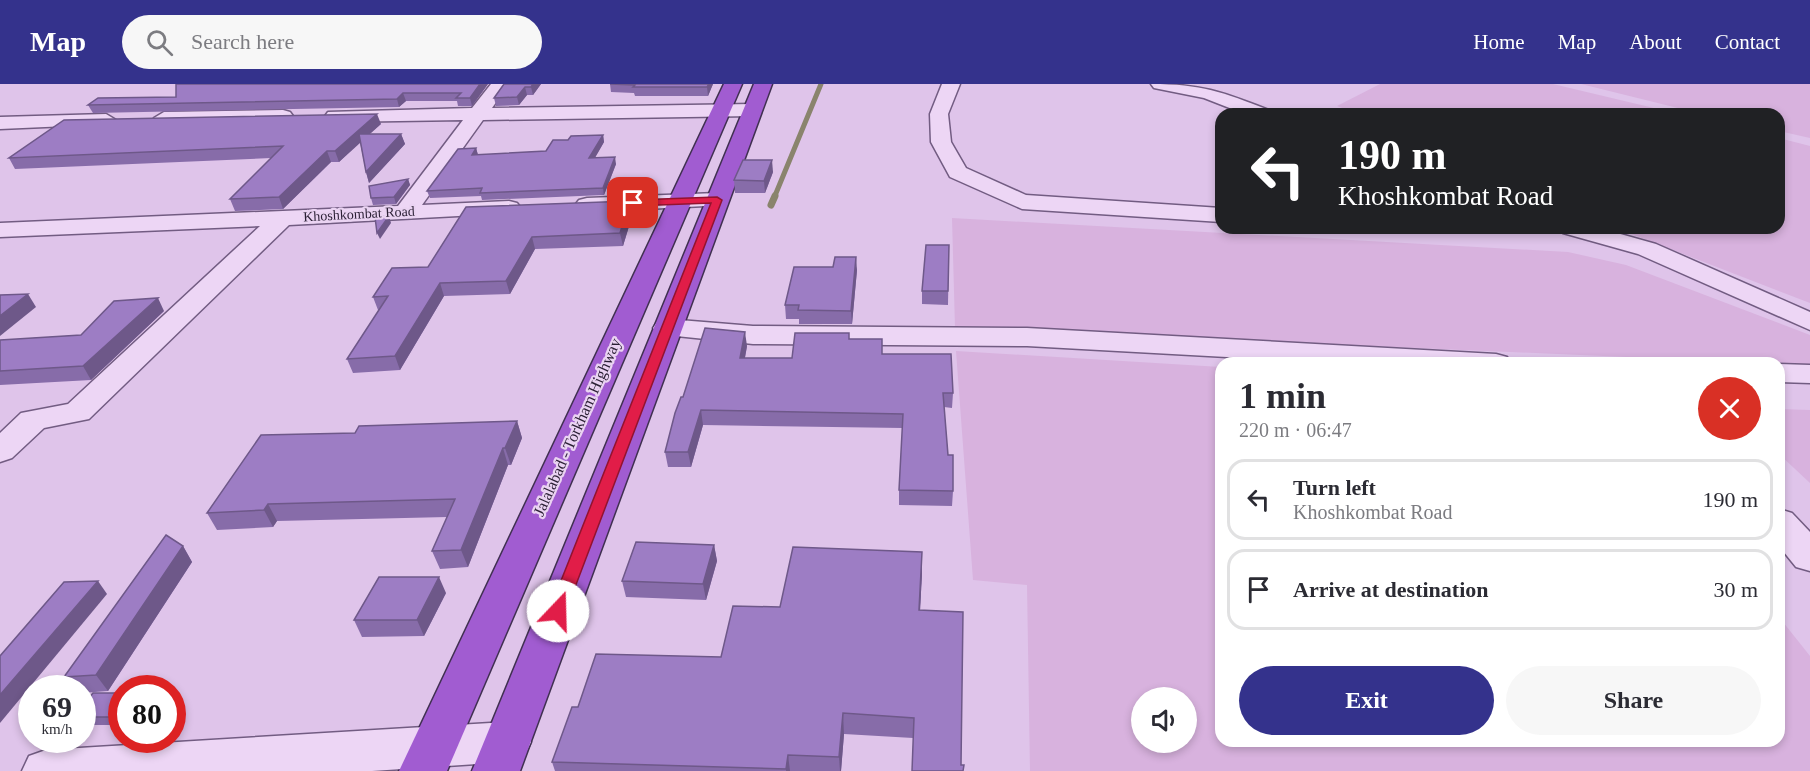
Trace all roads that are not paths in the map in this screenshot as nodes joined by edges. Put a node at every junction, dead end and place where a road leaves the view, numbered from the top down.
1 (500, 84) edge
2 (951, 84) edge
3 (1160, 84) edge
4 (727, 97) edge
5 (758, 97) edge
6 (1248, 108) edge
7 (477, 115) junction
8 (0, 123) edge
9 (717, 200) junction
10 (679, 201) junction
11 (560, 206) edge
12 (536, 207) edge
13 (405, 212) junction
14 (1215, 215) edge
15 (282, 218) junction
16 (0, 230) edge
17 (1593, 234) edge
18 (1810, 322) edge
19 (668, 328) junction
20 (1388, 357) edge
21 (1785, 373) edge
22 (1810, 374) edge
23 (0, 451) edge
24 (1785, 529) edge
25 (1810, 557) edge
26 (501, 756) edge
27 (428, 758) edge
28 (46, 771) edge

1 - 7 street
2 - 14 street
3 - 6 street
4 - 5 street
4 - 7 street
4 - 10 highway, Jalalabad - Torkham Highway
5 - 9 highway
7 - 8 street
7 - 13 street
9 - 10 street
9 - 19 highway
10 - 11 street
10 - 27 highway, Jalalabad - Torkham Highway
12 - 13 street, Khoshkombat Road
13 - 15 street, Khoshkombat Road
15 - 16 street, Khoshkombat Road
15 - 23 street
17 - 18 street
19 - 20 street
19 - 26 highway
21 - 22 street
24 - 25 street
26 - 27 street
27 - 28 street

